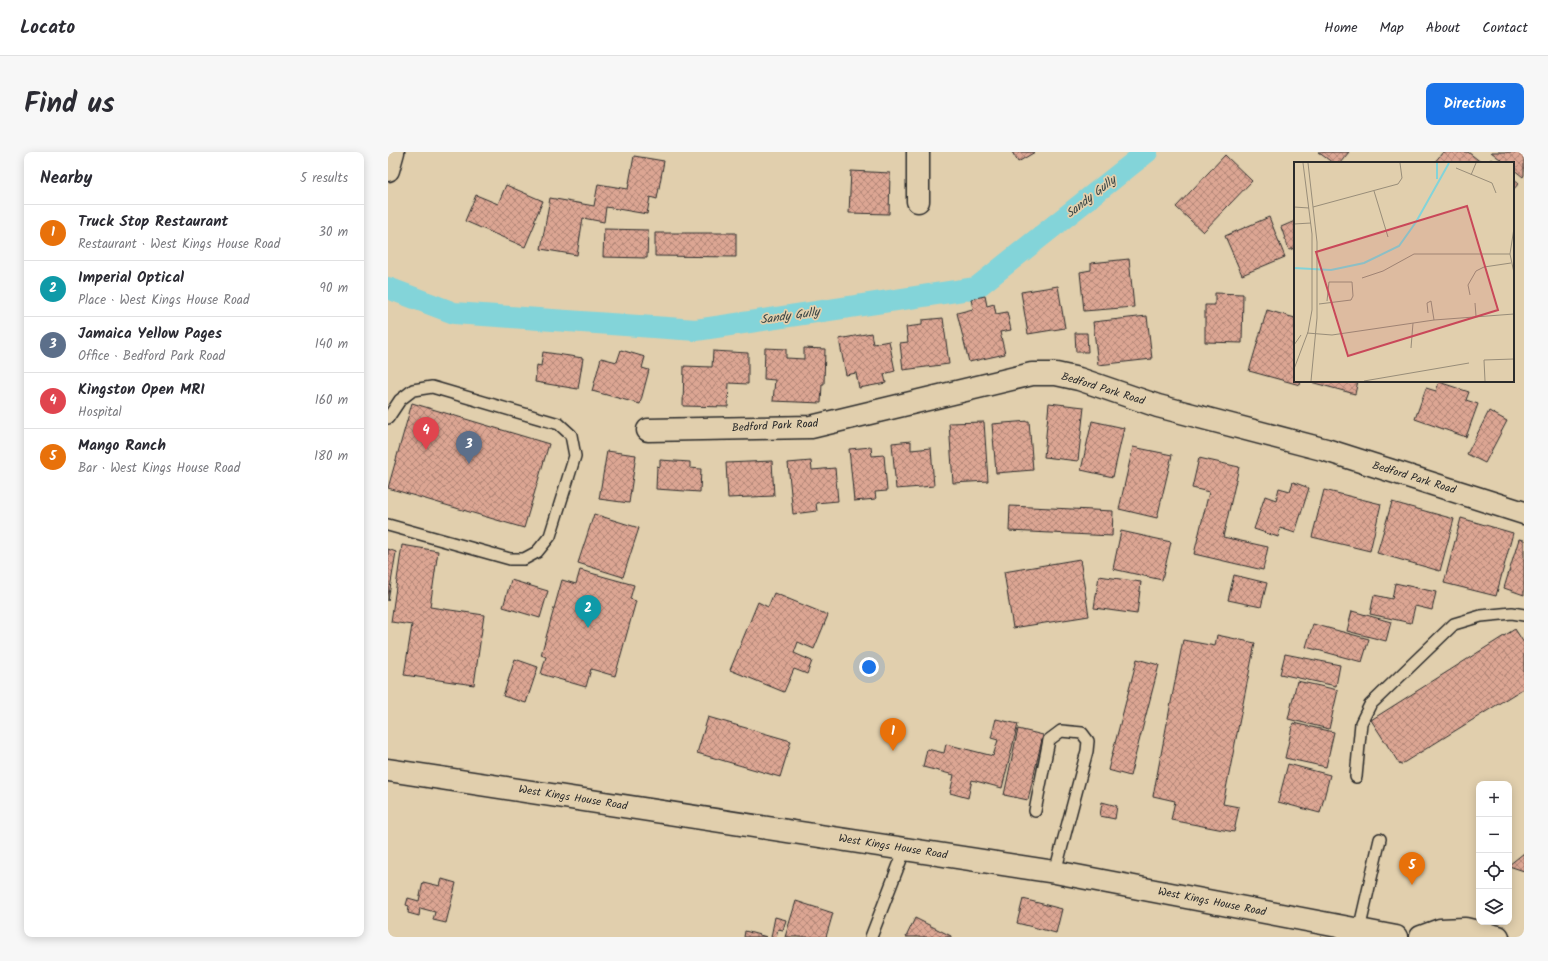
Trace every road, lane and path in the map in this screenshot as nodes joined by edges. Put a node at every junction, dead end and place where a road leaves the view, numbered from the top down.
1 (394, 152) edge
2 (918, 152) edge
3 (388, 170) edge
4 (918, 201) dead end
5 (388, 418) edge
6 (648, 430) dead end
7 (1524, 513) edge
8 (388, 525) edge
9 (1524, 615) edge
10 (388, 770) edge
11 (1356, 777) dead end
12 (1035, 811) dead end
13 (1380, 839) dead end
14 (905, 849) junction
15 (1055, 872) junction
16 (1359, 930) junction
17 (872, 937) edge
18 (1396, 937) edge
19 (1421, 937) edge
20 (1498, 937) edge

1 - 3 main road
2 - 4 main road
5 - 8 lane
6 - 7 main road, Bedford Park Road
9 - 11 lane
10 - 14 main road, West Kings House Road
12 - 15 lane
13 - 16 lane
14 - 15 main road, West Kings House Road
14 - 17 lane
15 - 16 main road, West Kings House Road
16 - 18 main road, West Kings House Road
19 - 20 main road

